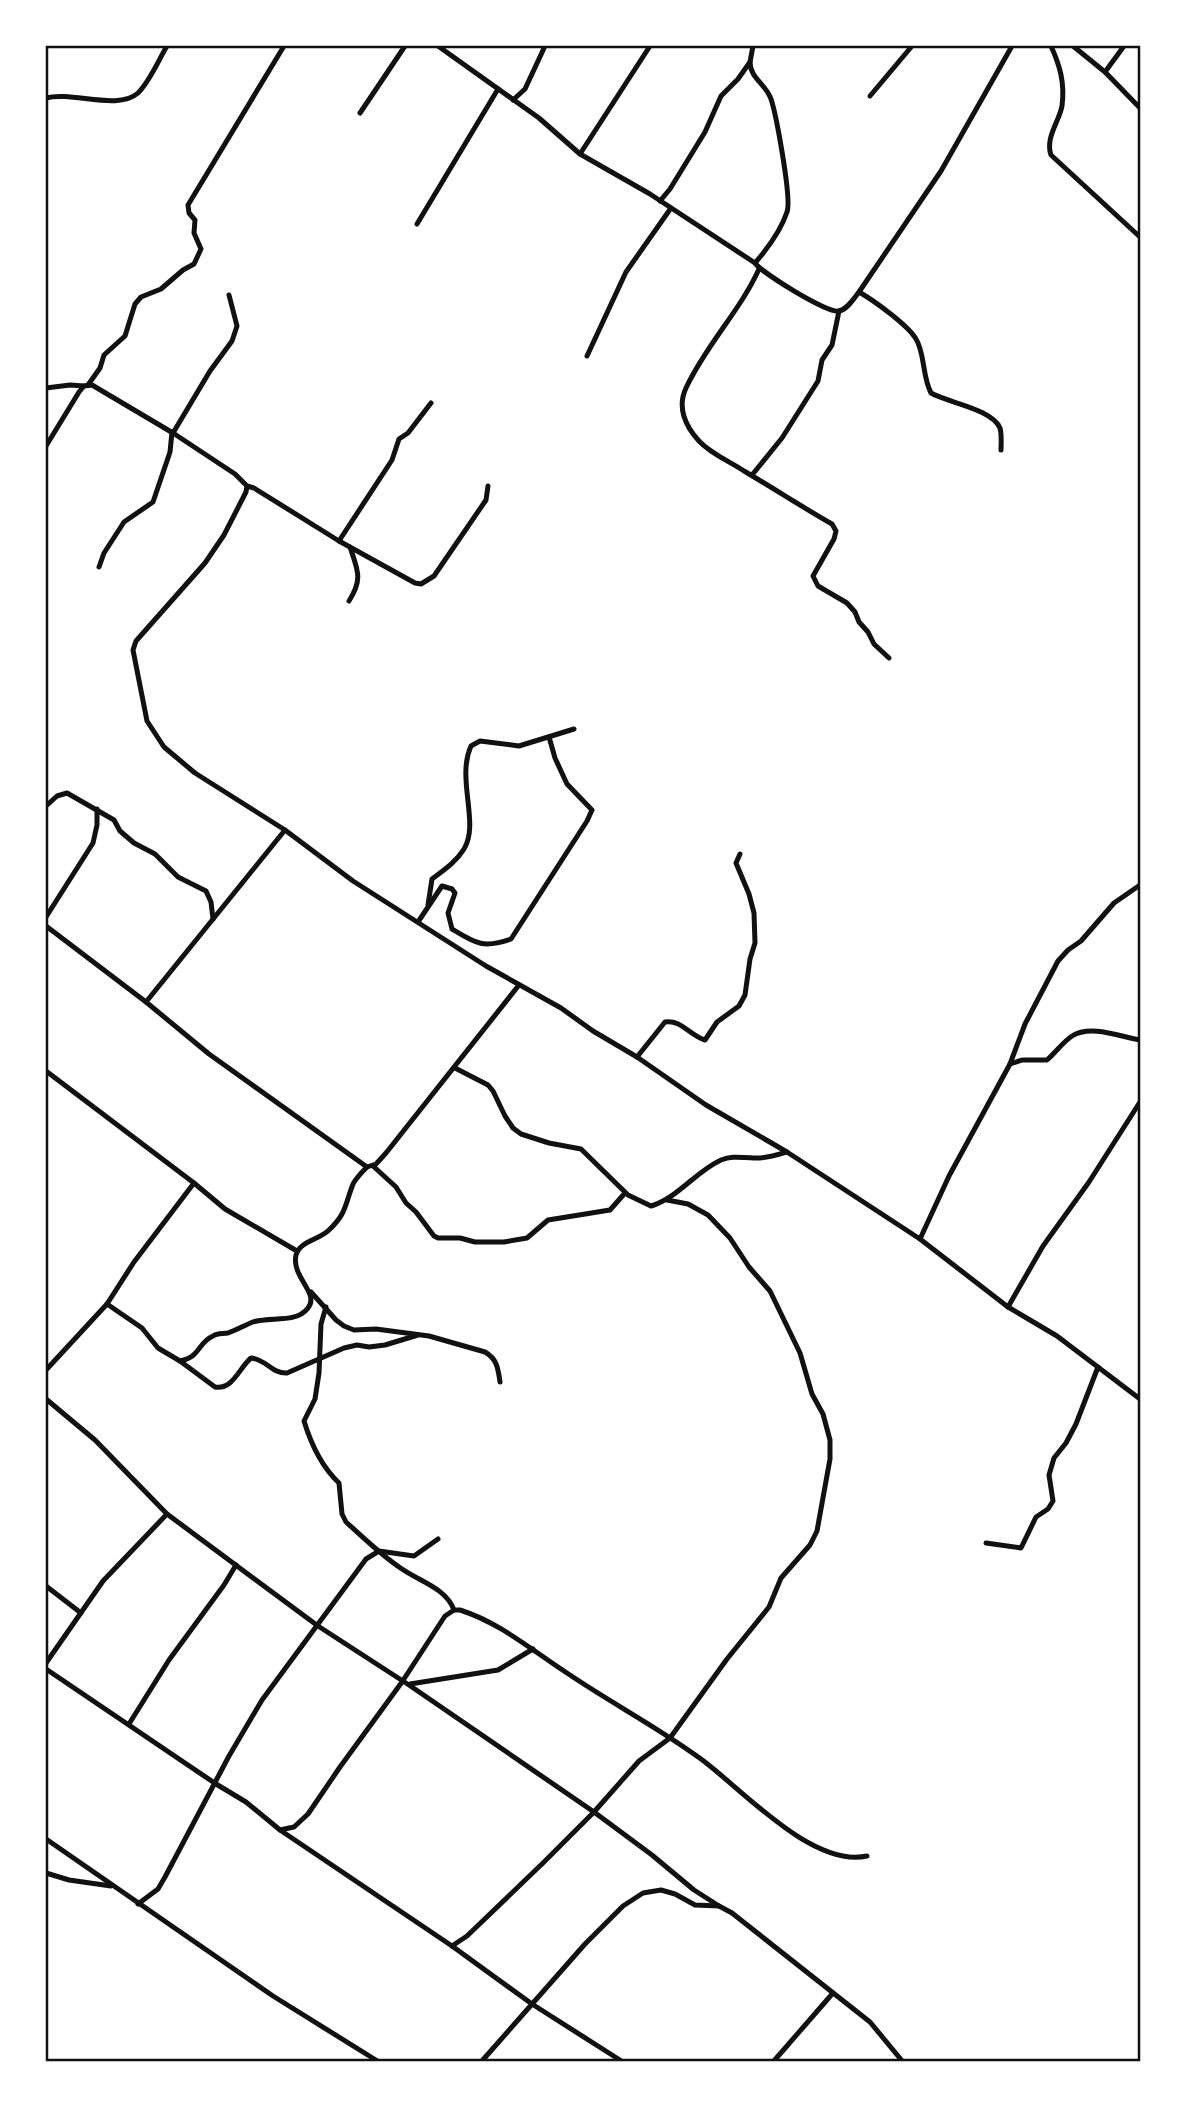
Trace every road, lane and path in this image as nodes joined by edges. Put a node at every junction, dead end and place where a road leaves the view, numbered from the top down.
1 (167, 46) edge
2 (284, 46) edge
3 (405, 46) edge
4 (438, 46) edge
5 (545, 46) edge
6 (650, 46) edge
7 (753, 46) edge
8 (912, 46) edge
9 (1012, 46) edge
10 (1051, 46) edge
11 (1073, 46) edge
12 (1124, 46) edge
13 (750, 62) junction
14 (1105, 72) junction
15 (498, 89) junction
16 (870, 96) dead end
17 (46, 99) edge
18 (513, 100) junction
19 (1140, 108) edge
20 (359, 113) dead end
21 (580, 154) junction
22 (660, 201) junction
23 (671, 208) junction
24 (417, 224) dead end
25 (1140, 237) edge
26 (757, 266) junction
27 (859, 292) junction
28 (229, 295) dead end
29 (839, 311) junction
30 (587, 356) dead end
31 (86, 386) junction
32 (46, 388) edge
33 (432, 403) dead end
34 (172, 433) junction
35 (46, 446) edge
36 (1001, 450) dead end
37 (752, 475) junction
38 (247, 486) junction
39 (488, 486) dead end
40 (339, 541) junction
41 (350, 547) junction
42 (99, 568) dead end
43 (349, 601) dead end
44 (889, 658) dead end
45 (574, 729) dead end
46 (549, 737) junction
47 (46, 806) edge
48 (97, 809) junction
49 (285, 830) junction
50 (740, 853) dead end
51 (1140, 885) edge
52 (428, 908) junction
53 (46, 918) edge
54 (213, 919) junction
55 (418, 922) junction
56 (46, 926) edge
57 (519, 985) junction
58 (146, 1002) junction
59 (1140, 1040) edge
60 (637, 1057) junction
61 (1010, 1064) junction
62 (455, 1068) junction
63 (46, 1071) edge
64 (1140, 1102) edge
65 (788, 1152) junction
66 (370, 1167) junction
67 (194, 1183) junction
68 (625, 1193) junction
69 (667, 1200) junction
70 (920, 1239) junction
71 (297, 1251) junction
72 (311, 1292) junction
73 (107, 1304) junction
74 (326, 1307) junction
75 (1009, 1307) junction
76 (418, 1335) junction
77 (319, 1357) junction
78 (180, 1361) junction
79 (1098, 1367) junction
80 (46, 1370) edge
81 (500, 1382) dead end
82 (46, 1399) edge
83 (1140, 1399) edge
84 (167, 1514) junction
85 (438, 1539) dead end
86 (986, 1543) dead end
87 (379, 1551) junction
88 (236, 1565) junction
89 (46, 1586) edge
90 (454, 1610) junction
91 (81, 1613) junction
92 (318, 1626) junction
93 (533, 1649) junction
94 (46, 1666) edge
95 (405, 1683) junction
96 (129, 1724) junction
97 (670, 1738) junction
98 (215, 1784) junction
99 (594, 1812) junction
100 (280, 1830) junction
101 (46, 1839) edge
102 (867, 1856) dead end
103 (46, 1873) edge
104 (112, 1886) junction
105 (138, 1904) junction
106 (719, 1906) junction
107 (452, 1945) junction
108 (833, 1993) junction
109 (532, 2004) junction
110 (379, 2062) edge
111 (481, 2062) edge
112 (623, 2062) edge
113 (773, 2062) edge
114 (903, 2062) edge

1 - 17 street
2 - 31 street
3 - 20 street
4 - 15 street
5 - 18 street
6 - 21 street
7 - 13 street
8 - 16 street
9 - 27 street
10 - 25 street
11 - 14 street
12 - 14 street
13 - 22 street
13 - 26 street
14 - 19 street
15 - 18 street
15 - 24 street
18 - 21 street
21 - 22 street
22 - 23 street
23 - 26 street
23 - 30 street
26 - 29 street
26 - 37 street
27 - 29 street
27 - 36 street
28 - 34 street
29 - 37 street
31 - 32 street
31 - 34 street
31 - 35 street
33 - 40 street
34 - 38 street
34 - 42 street
37 - 44 street
38 - 40 street
38 - 49 street
39 - 41 street
40 - 41 street
41 - 43 street
45 - 46 street
46 - 52 street
46 - 52 street
47 - 48 street
48 - 53 street
48 - 54 street
49 - 54 street
49 - 55 street
50 - 60 street
51 - 61 street
52 - 55 street
54 - 58 street
55 - 57 street
56 - 58 street
57 - 60 street
57 - 62 street
58 - 66 street
59 - 61 street
60 - 65 street
61 - 70 street
62 - 66 street
62 - 68 street
63 - 67 street
64 - 75 street
65 - 69 street
65 - 70 street
66 - 68 street
66 - 71 street
67 - 71 street
67 - 73 street
68 - 69 street
69 - 97 street
70 - 75 street
71 - 72 street
72 - 74 street
72 - 78 street
73 - 78 street
73 - 80 street
74 - 76 street
74 - 77 street
75 - 79 street
76 - 77 street
76 - 81 street
77 - 78 street
77 - 87 street
79 - 83 street
79 - 86 street
82 - 84 street
84 - 88 street
84 - 91 street
85 - 87 street
87 - 90 street
87 - 92 street
88 - 92 street
88 - 96 street
89 - 91 street
90 - 93 street
90 - 95 street
91 - 94 street
92 - 95 street
92 - 98 street
93 - 95 street
93 - 97 street
94 - 96 street
95 - 99 street
95 - 100 street
96 - 98 street
97 - 99 street
97 - 102 street
98 - 100 street
98 - 105 street
99 - 106 street
99 - 107 street
100 - 107 street
101 - 104 street
103 - 104 street
104 - 105 street
105 - 110 street
106 - 108 street
106 - 109 street
107 - 109 street
108 - 113 street
108 - 114 street
109 - 111 street
109 - 112 street

